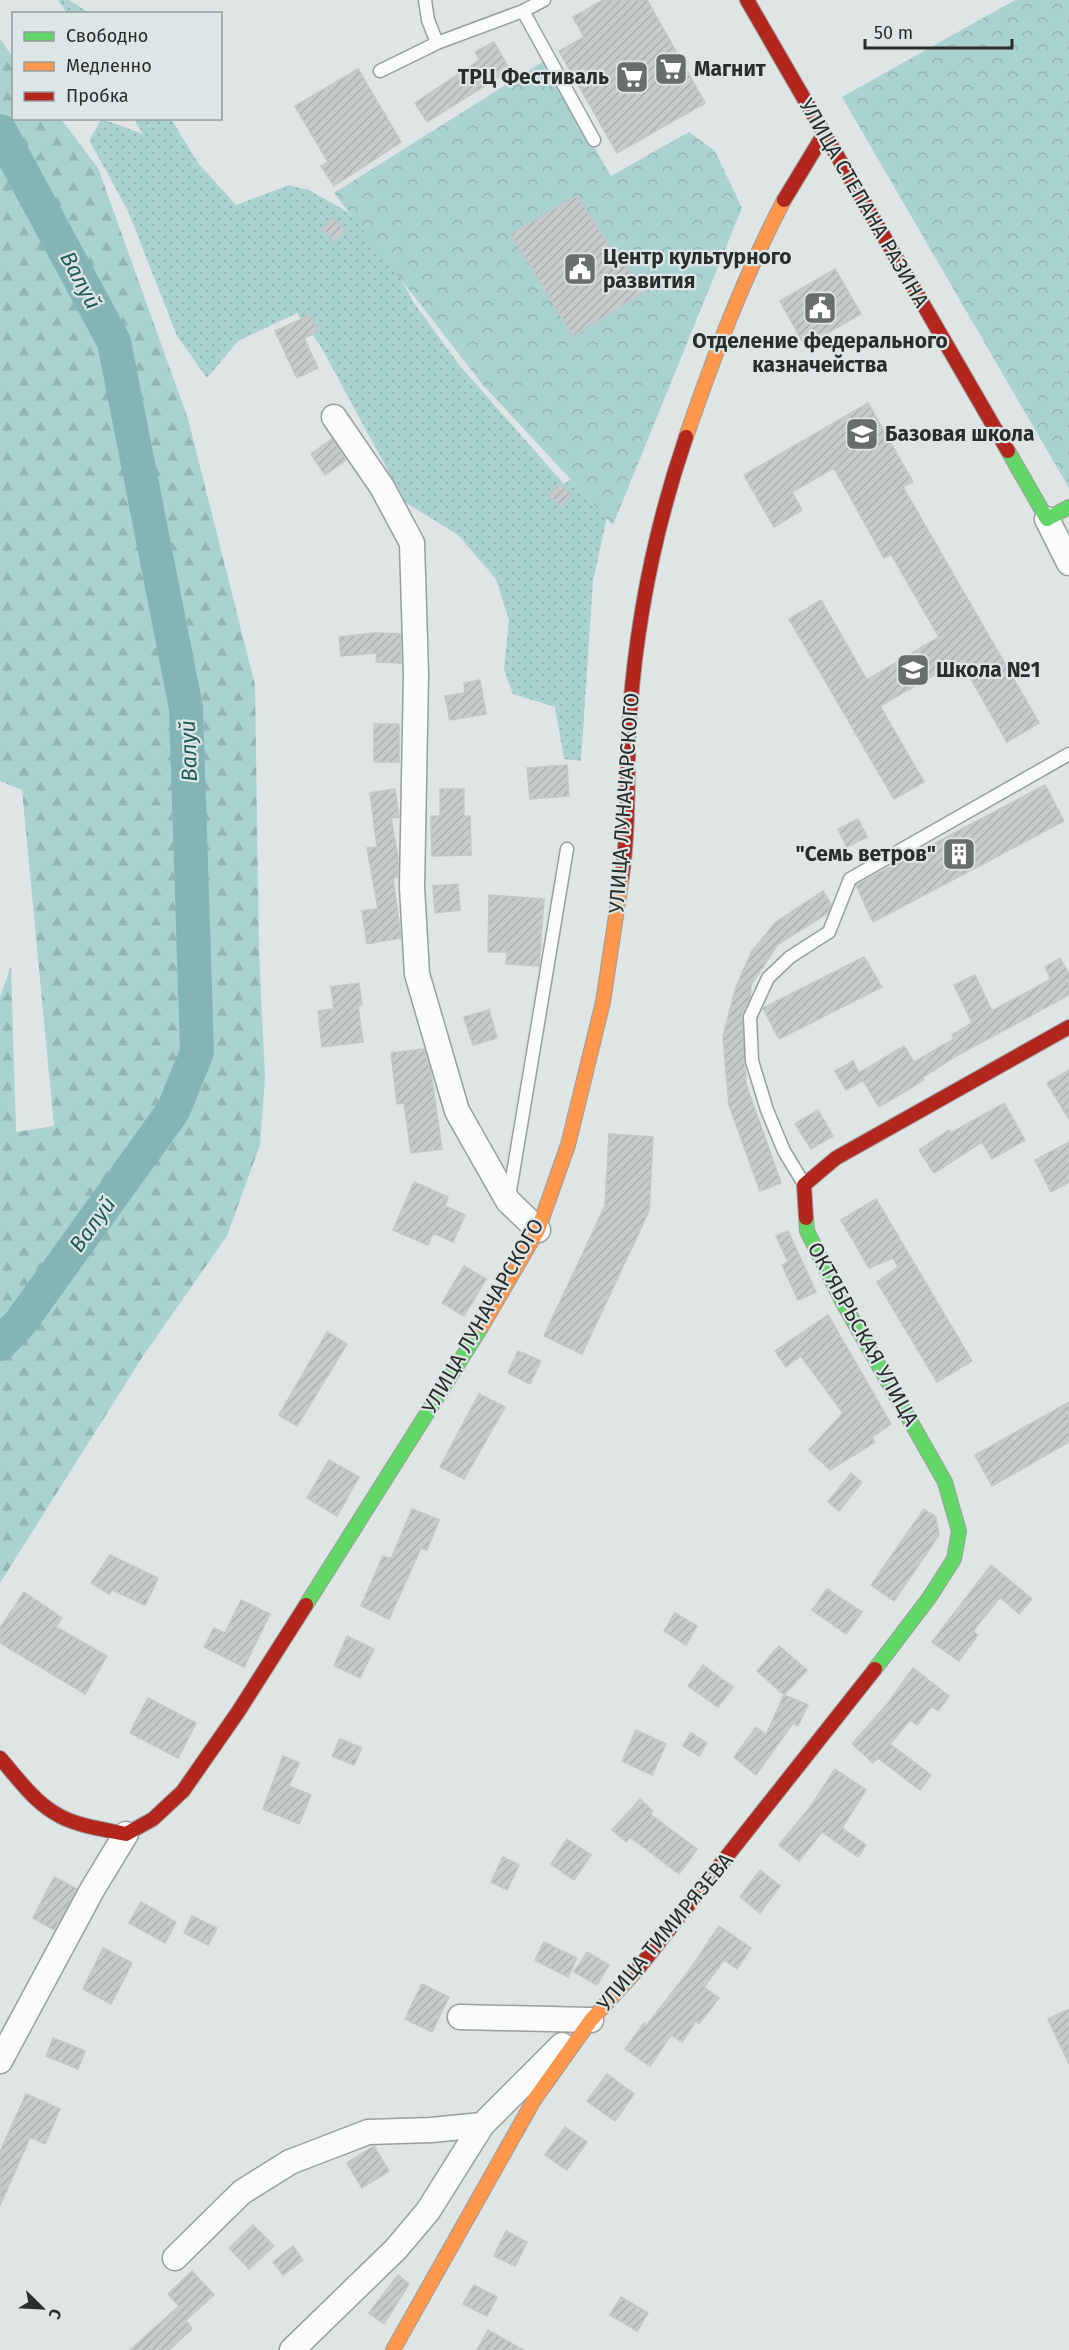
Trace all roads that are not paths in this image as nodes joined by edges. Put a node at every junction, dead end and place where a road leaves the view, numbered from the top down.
1 (425, 0) edge
2 (544, 0) edge
3 (747, 0) edge
4 (523, 11) junction
5 (437, 43) junction
6 (380, 71) dead end
7 (824, 134) junction
8 (594, 140) dead end
9 (334, 417) dead end
10 (1069, 507) edge
11 (1047, 519) junction
12 (1069, 562) edge
13 (1069, 754) edge
14 (567, 849) dead end
15 (1069, 1027) edge
16 (804, 1185) junction
17 (508, 1201) junction
18 (538, 1230) junction
19 (959, 1531) joint
20 (0, 1758) edge
21 (126, 1834) junction
22 (460, 2017) dead end
23 (591, 2020) junction
24 (0, 2061) edge
25 (482, 2125) junction
26 (175, 2258) dead end
27 (292, 2350) edge
28 (393, 2350) edge

1 - 5 lane
2 - 4 lane
3 - 7 main road, УЛИЦА СТЕПАНА РАЗИНА
4 - 5 lane
4 - 8 lane
5 - 6 lane
7 - 11 main road, УЛИЦА СТЕПАНА РАЗИНА
7 - 18 main road, УЛИЦА ЛУНАЧАРСКОГО
9 - 17 street
10 - 11 main road
11 - 12 street, УЛИЦА СТЕПАНА РАЗИНА
13 - 16 lane
14 - 17 lane
15 - 16 main road
16 - 19 main road, ОКТЯБРЬСКАЯ УЛИЦА
17 - 18 street
18 - 21 main road, УЛИЦА ЛУНАЧАРСКОГО
19 - 23 main road, УЛИЦА ТИМИРЯЗЕВА
20 - 21 main road
21 - 24 street
22 - 23 street
23 - 25 street
23 - 28 main road, УЛИЦА ТИМИРЯЗЕВА
25 - 26 street
25 - 27 street

